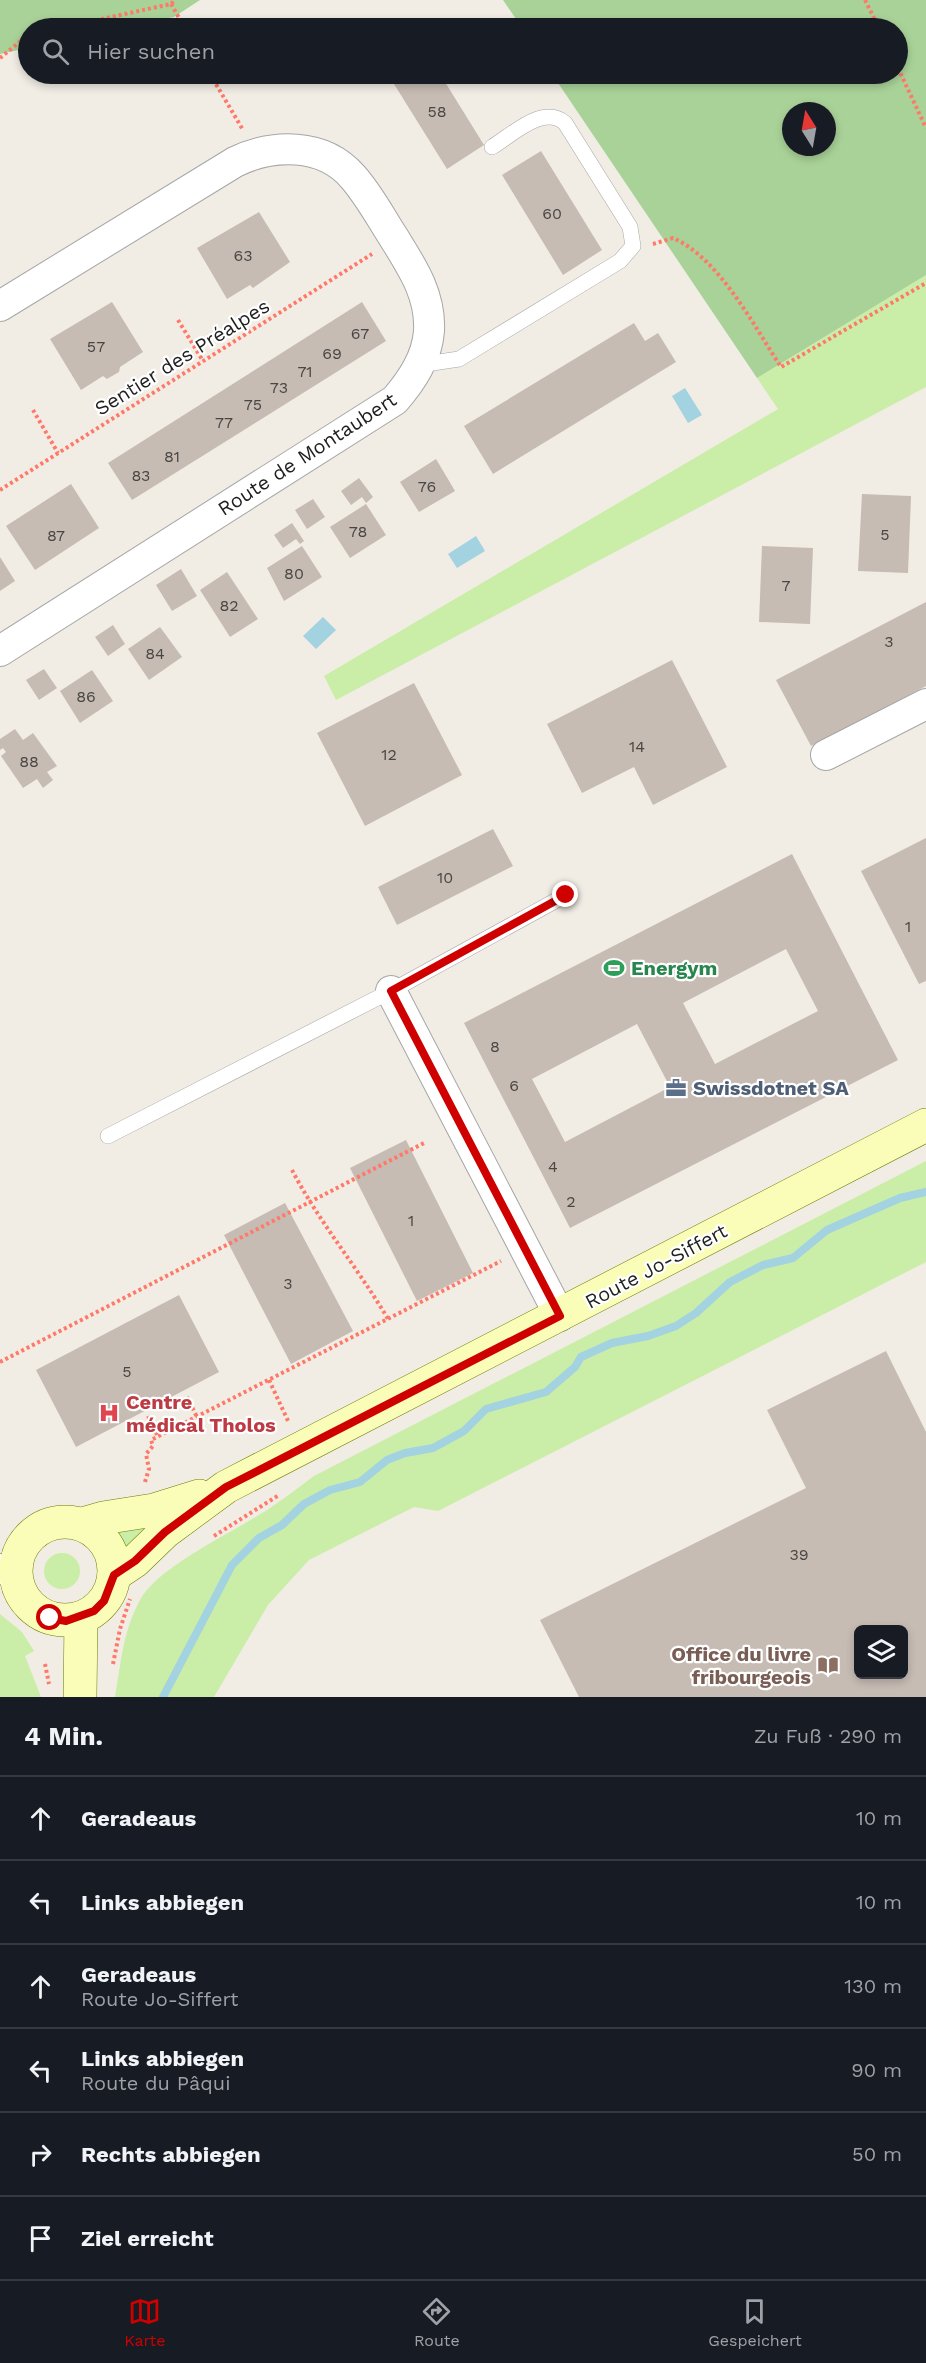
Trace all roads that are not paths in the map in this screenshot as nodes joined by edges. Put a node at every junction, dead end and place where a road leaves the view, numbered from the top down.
1 (492, 147) dead end
2 (0, 306) edge
3 (419, 365) junction
4 (0, 651) edge
5 (926, 704) edge
6 (826, 756) dead end
7 (566, 895) dead end
8 (391, 991) junction
9 (926, 1125) edge
10 (108, 1136) dead end
11 (560, 1316) junction
12 (226, 1487) junction
13 (82, 1524) junction
14 (7, 1570) edge
15 (114, 1575) junction
16 (81, 1618) junction
17 (81, 1697) edge

1 - 3 lane
2 - 3 street, Route de Montaubert
3 - 4 street, Route de Montaubert
5 - 6 street
7 - 8 lane
8 - 10 lane
8 - 11 street
9 - 11 street, Route Jo-Siffert
11 - 12 street, Route Jo-Siffert
12 - 13 street, Route Jo-Siffert
12 - 15 street, Route Jo-Siffert
13 - 14 street
13 - 15 street
14 - 16 street
15 - 16 street
16 - 17 street

